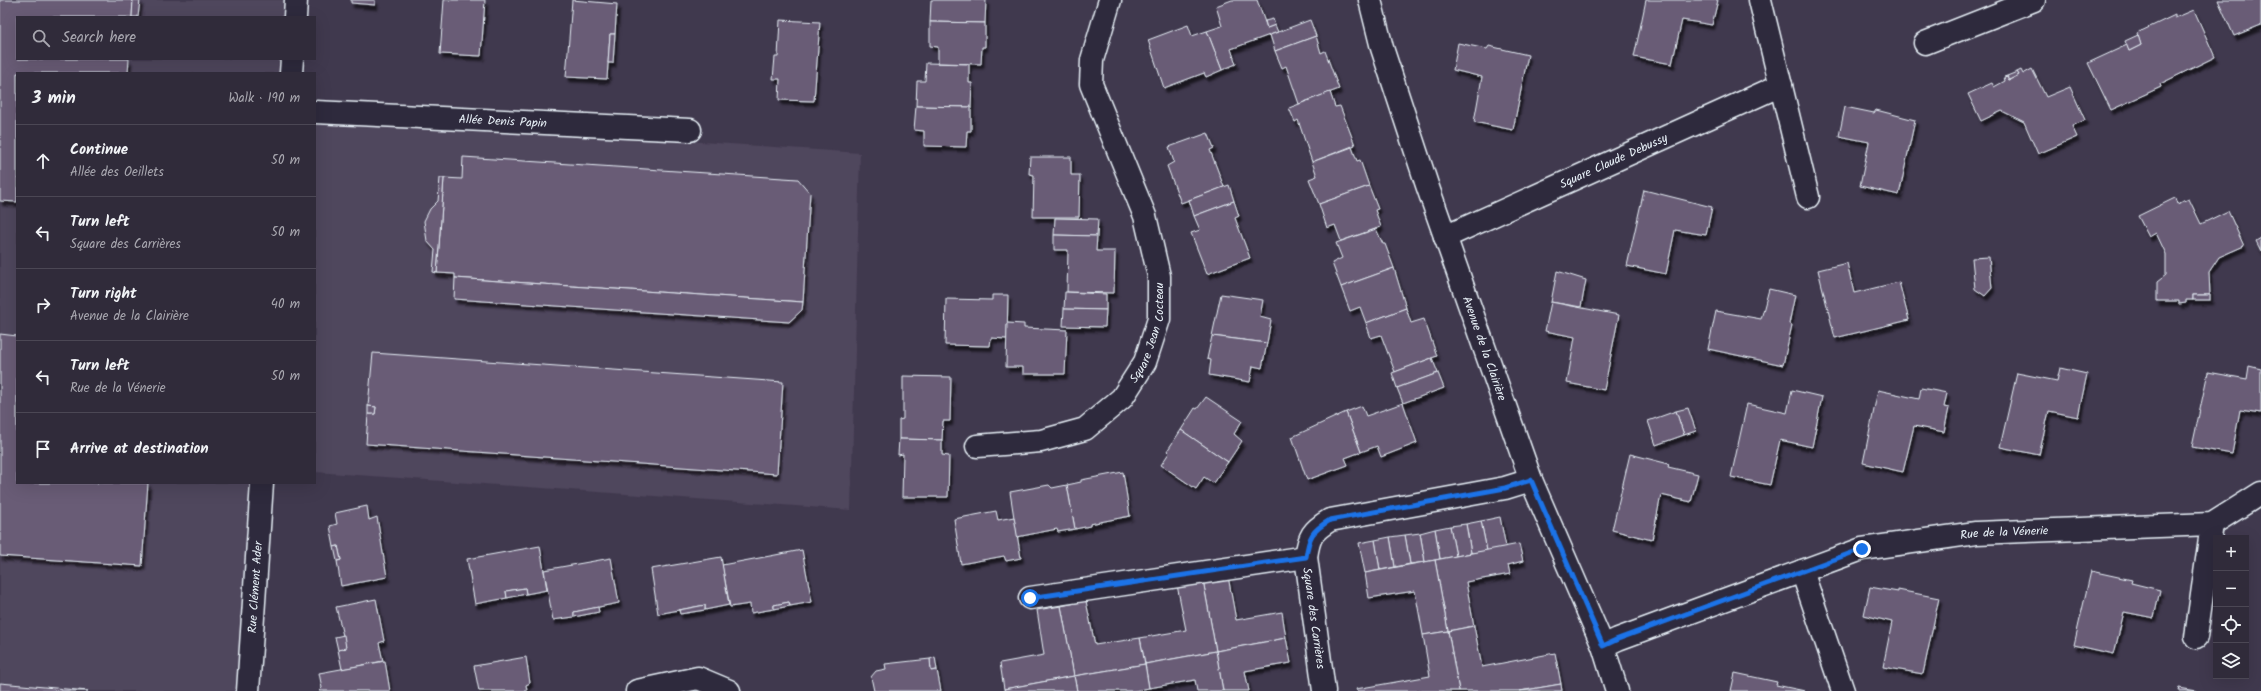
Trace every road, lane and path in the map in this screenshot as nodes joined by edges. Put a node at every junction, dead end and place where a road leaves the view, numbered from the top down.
1 (296, 0) edge
2 (1110, 0) edge
3 (1370, 0) edge
4 (1760, 0) edge
5 (2034, 0) edge
6 (295, 16) edge
7 (1925, 43) dead end
8 (292, 60) edge
9 (291, 72) edge
10 (1781, 85) junction
11 (316, 112) edge
12 (690, 130) dead end
13 (1808, 197) dead end
14 (1445, 237) junction
15 (978, 446) dead end
16 (1531, 480) junction
17 (262, 484) edge
18 (2261, 494) edge
19 (2212, 524) junction
20 (1306, 557) junction
21 (1802, 571) junction
22 (1030, 598) dead end
23 (2196, 637) dead end
24 (1603, 646) junction
25 (248, 691) edge
26 (637, 691) edge
27 (729, 691) edge
28 (1324, 691) edge
29 (1617, 691) edge
30 (1843, 691) edge

1 - 6 street
2 - 15 street, Square Jean Cocteau
3 - 14 street, Avenue de la Clairière
4 - 10 street
5 - 7 street
8 - 9 street
10 - 13 street
10 - 14 street, Square Claude Debussy
11 - 12 street, Allée Denis Papin
14 - 16 street, Avenue de la Clairière
16 - 20 street, Square des Carrières
16 - 24 street, Avenue de la Clairière
17 - 25 street, Rue Clément Ader
18 - 19 street, Rue de la Vénerie
19 - 21 street, Rue de la Vénerie
19 - 23 street
20 - 22 street
20 - 28 street, Square des Carrières
21 - 24 street, Rue de la Vénerie
21 - 30 street
24 - 29 street, Avenue de la Clairière
26 - 27 street

